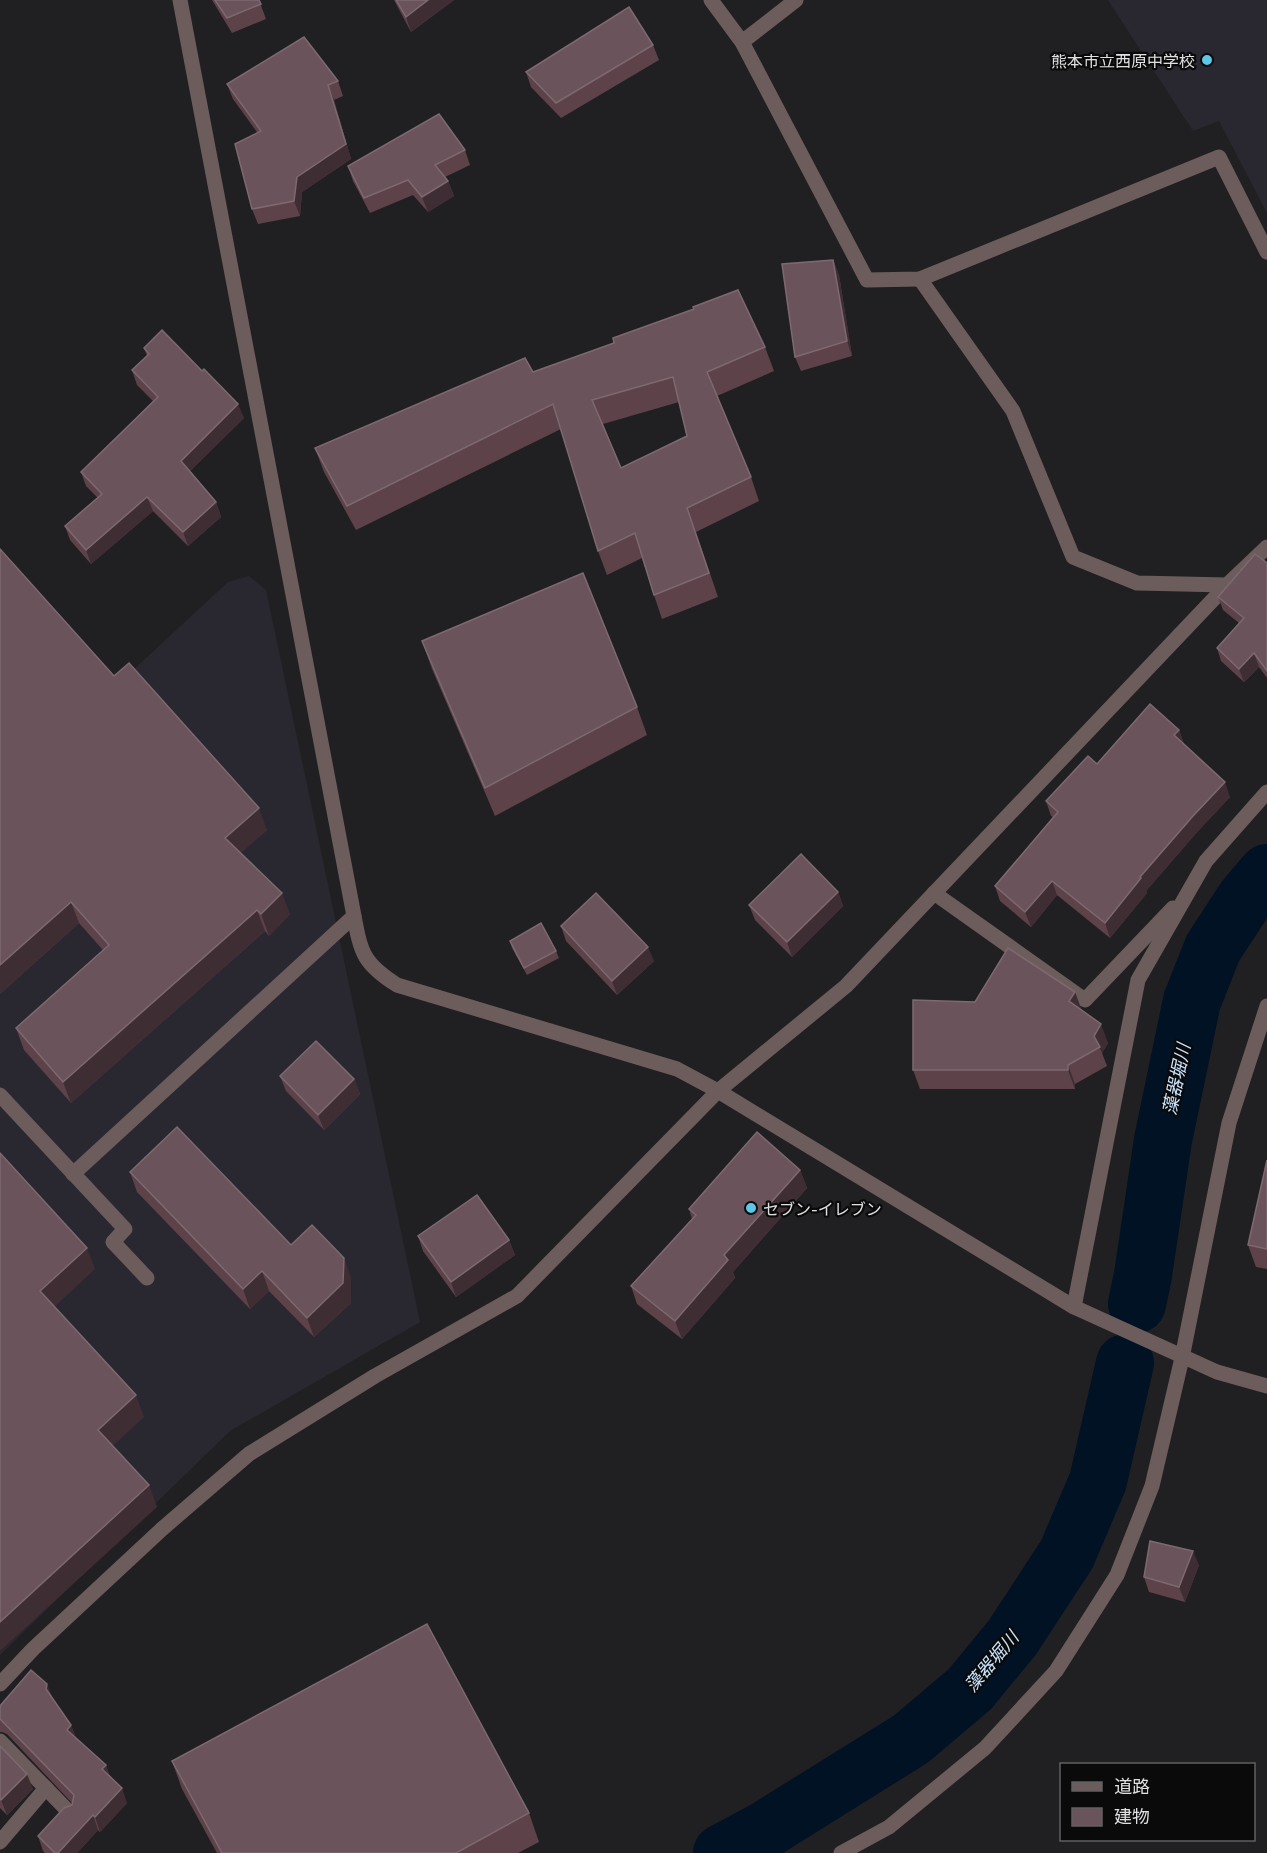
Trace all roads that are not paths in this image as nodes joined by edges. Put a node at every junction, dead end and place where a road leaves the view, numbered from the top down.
1 (180, 0) edge
2 (711, 0) edge
3 (796, 0) edge
4 (742, 42) junction
5 (1267, 252) edge
6 (920, 279) junction
7 (1267, 548) edge
8 (1227, 585) junction
9 (1267, 792) edge
10 (1189, 891) junction
11 (934, 893) junction
12 (354, 916) junction
13 (1267, 1006) edge
14 (718, 1091) junction
15 (0, 1095) edge
16 (73, 1174) junction
17 (147, 1278) dead end
18 (1074, 1307) junction
19 (1182, 1358) junction
20 (1267, 1386) edge
21 (0, 1684) edge
22 (0, 1741) edge
23 (46, 1788) junction
24 (70, 1813) edge
25 (0, 1842) edge
26 (841, 1853) edge

1 - 12 street
2 - 4 street
3 - 4 street
4 - 6 street
5 - 6 street
6 - 8 street
7 - 8 street
8 - 11 street
9 - 10 street
10 - 11 street
10 - 18 street
11 - 14 street
12 - 14 street
12 - 16 street
13 - 19 street
14 - 18 street
14 - 21 street
15 - 16 street
16 - 17 street
18 - 19 street
19 - 20 street
19 - 26 street
22 - 23 street
23 - 24 street
23 - 25 street

